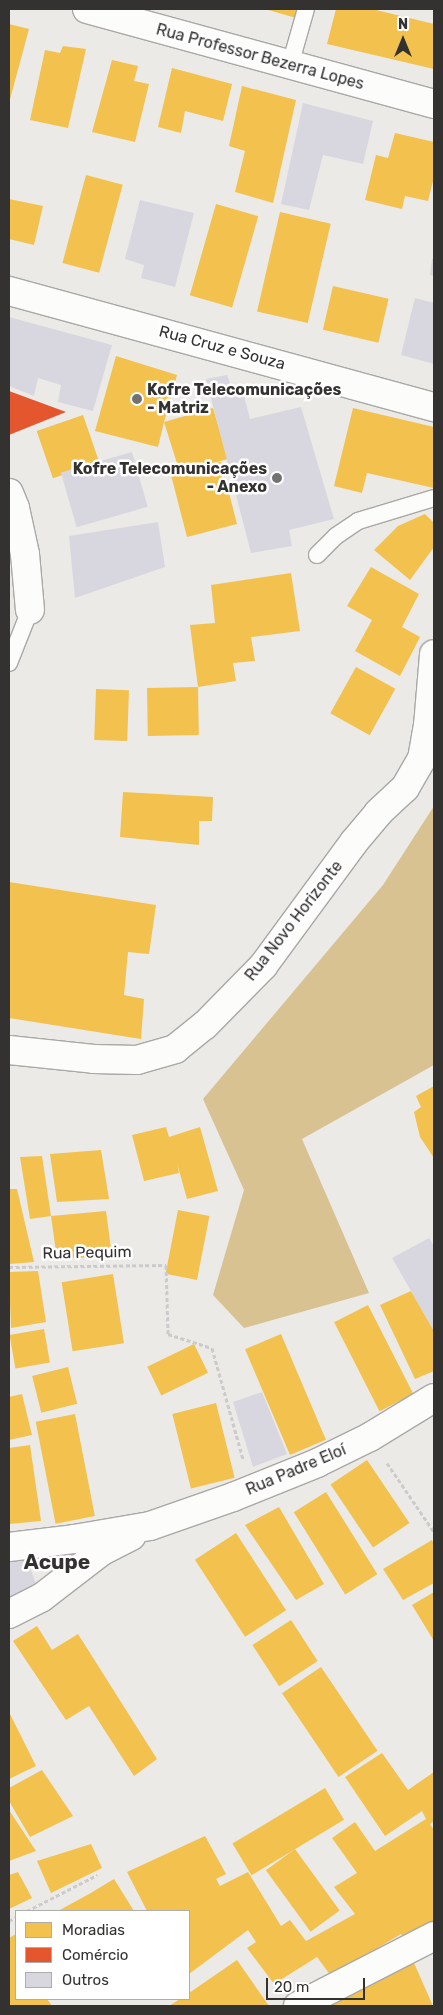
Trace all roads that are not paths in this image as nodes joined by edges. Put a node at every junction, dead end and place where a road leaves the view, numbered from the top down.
1 (86, 9) edge
2 (306, 9) edge
3 (290, 65) junction
4 (434, 104) edge
5 (9, 291) edge
6 (434, 407) edge
7 (9, 493) edge
8 (434, 498) edge
9 (317, 555) dead end
10 (30, 610) joint
11 (434, 654) edge
12 (9, 663) edge
13 (9, 1050) edge
14 (434, 1398) edge
15 (150, 1526) junction
16 (9, 1547) edge
17 (9, 1614) edge
18 (434, 1936) edge
19 (298, 2006) edge

1 - 3 street, Rua Professor Bezerra Lopes
2 - 3 lane
3 - 4 street, Rua Professor Bezerra Lopes
5 - 6 street, Rua Cruz e Souza
7 - 10 street
8 - 9 lane
10 - 12 lane
11 - 13 street, Rua Novo Horizonte
14 - 15 street, Rua Padre Eloí
15 - 16 street, Rua Padre Eloí
15 - 17 street, Rua Padre Eloí
18 - 19 street

